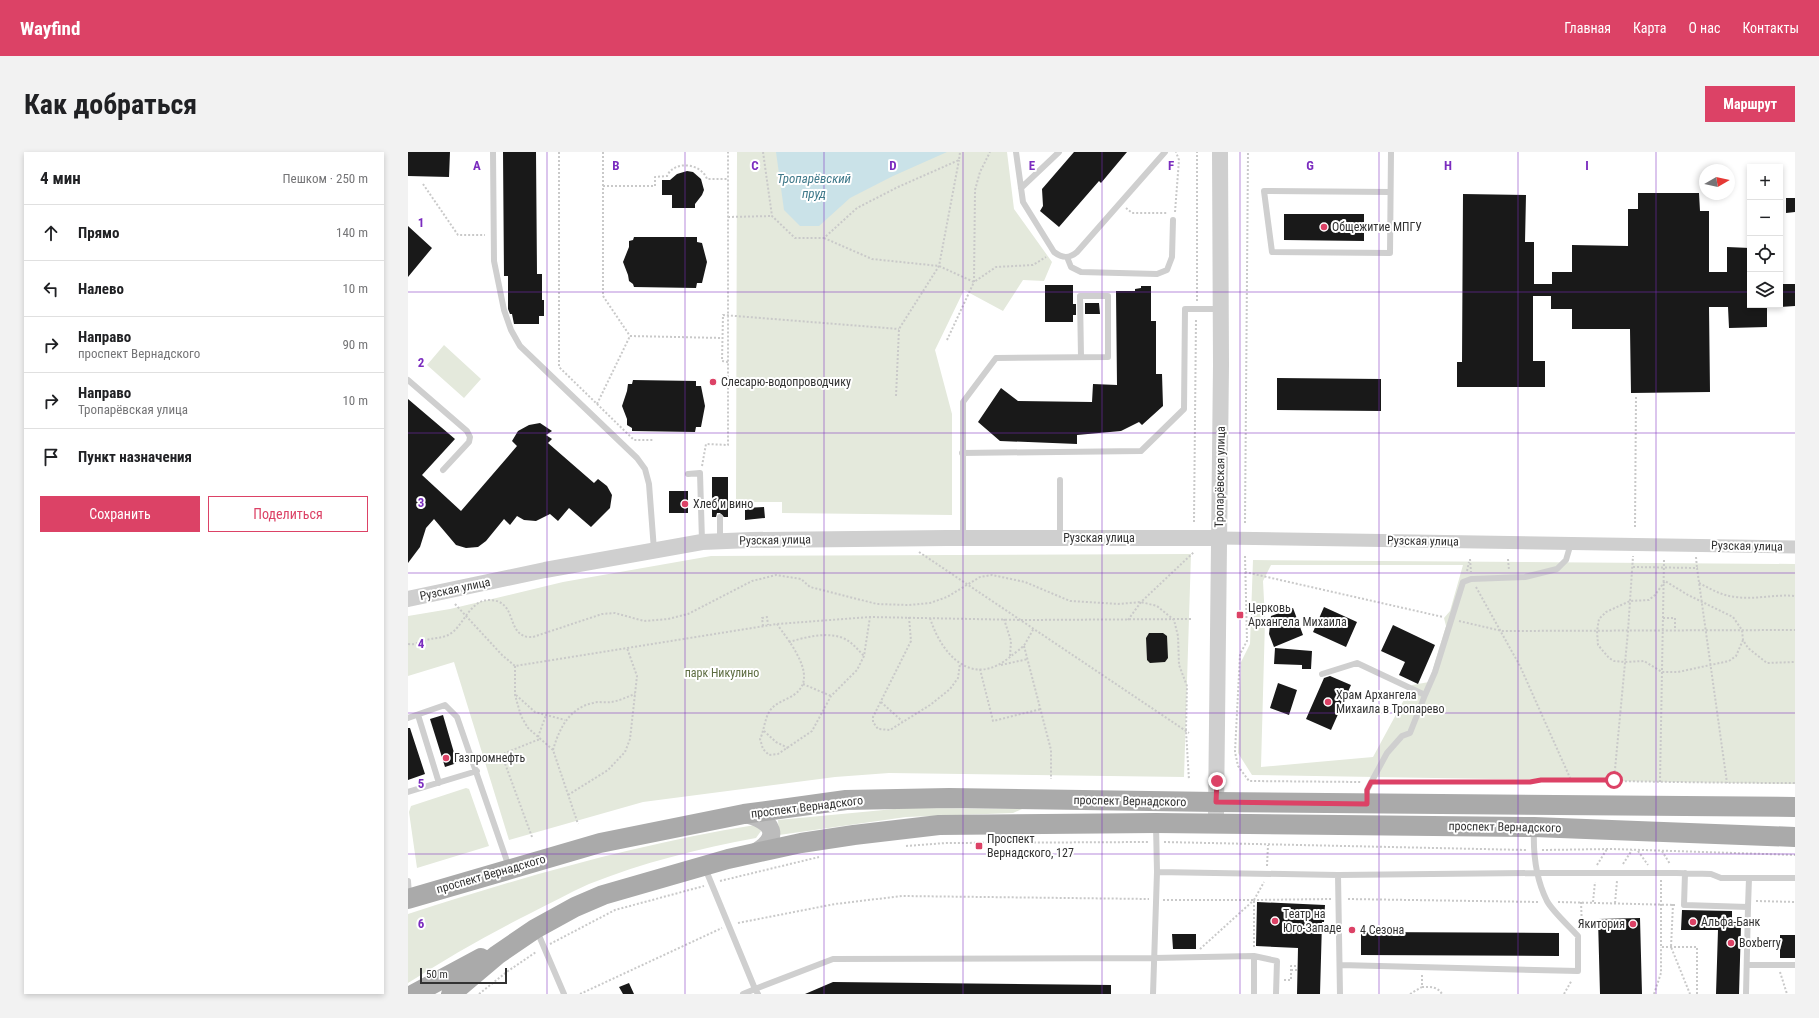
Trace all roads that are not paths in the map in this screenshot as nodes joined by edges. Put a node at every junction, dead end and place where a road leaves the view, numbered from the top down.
1 (493, 152) edge
2 (1016, 152) edge
3 (1059, 152) edge
4 (1165, 152) edge
5 (1220, 152) edge
6 (1390, 152) edge
7 (1021, 188) junction
8 (1390, 192) junction
9 (1173, 220) dead end
10 (1067, 257) junction
11 (1220, 309) junction
12 (1081, 357) junction
13 (408, 380) edge
14 (962, 453) junction
15 (443, 470) dead end
16 (688, 474) dead end
17 (1060, 480) dead end
18 (720, 517) dead end
19 (962, 538) junction
20 (1060, 538) junction
21 (1219, 538) junction
22 (720, 541) junction
23 (702, 542) junction
24 (1571, 543) junction
25 (1795, 547) edge
26 (654, 550) junction
27 (408, 599) edge
28 (1322, 674) dead end
29 (1425, 695) junction
30 (418, 715) junction
31 (408, 718) edge
32 (477, 771) junction
33 (439, 783) junction
34 (408, 792) edge
35 (1216, 802) junction
36 (1367, 804) junction
37 (1795, 807) edge
38 (744, 814) junction
39 (1216, 824) junction
40 (1534, 827) junction
41 (1156, 832) junction
42 (1795, 837) edge
43 (752, 854) junction
44 (509, 869) junction
45 (1157, 872) junction
46 (1537, 873) junction
47 (1685, 873) junction
48 (707, 875) junction
49 (1338, 875) junction
50 (1749, 878) junction
51 (1795, 878) edge
52 (408, 894) edge
53 (1749, 904) junction
54 (536, 929) junction
55 (1254, 956) junction
56 (1154, 958) junction
57 (1340, 965) junction
58 (1747, 965) junction
59 (1795, 965) edge
60 (757, 991) edge
61 (414, 994) edge
62 (451, 994) edge
63 (564, 994) edge
64 (743, 994) edge
65 (1153, 994) edge
66 (1254, 994) edge
67 (1276, 994) edge
68 (1340, 994) edge
69 (1746, 994) edge

1 - 26 lane
2 - 7 lane
3 - 7 lane
4 - 10 lane
5 - 11 street, Тропарёвская улица
6 - 8 lane
7 - 10 lane
8 - 8 lane
9 - 10 lane
11 - 14 lane
11 - 21 street, Тропарёвская улица
12 - 12 lane
12 - 14 lane
13 - 15 lane
14 - 19 lane
16 - 23 lane
17 - 20 lane
18 - 22 lane
19 - 20 street, Рузская улица
19 - 22 street, Рузская улица
20 - 21 street, Рузская улица
21 - 24 street, Рузская улица
21 - 35 street, Тропарёвская улица
22 - 23 street, Рузская улица
23 - 26 street, Рузская улица
24 - 25 street, Рузская улица
24 - 29 lane
26 - 27 street, Рузская улица
28 - 29 lane
29 - 36 lane
30 - 31 lane
30 - 32 lane
30 - 33 lane
32 - 33 lane
32 - 44 lane
33 - 34 lane
35 - 36 main road, проспект Вернадского
35 - 38 main road, проспект Вернадского
35 - 39 street
36 - 37 main road, проспект Вернадского
38 - 43 main road
38 - 44 main road, проспект Вернадского
39 - 40 main road, проспект Вернадского
39 - 41 main road, проспект Вернадского
40 - 42 main road, проспект Вернадского
40 - 46 lane
41 - 43 main road, проспект Вернадского
41 - 45 lane
43 - 48 main road, проспект Вернадского
44 - 52 main road, проспект Вернадского
45 - 49 lane
45 - 56 lane
46 - 47 lane
46 - 49 lane
46 - 57 lane
47 - 50 lane
47 - 53 lane
48 - 54 main road, проспект Вернадского
48 - 60 lane
49 - 57 lane
50 - 51 lane
50 - 53 lane
53 - 58 lane
54 - 61 main road
54 - 62 main road, проспект Вернадского
54 - 63 lane
55 - 56 lane
55 - 66 lane
55 - 67 lane
56 - 60 lane
56 - 65 lane
57 - 68 lane
58 - 59 lane
58 - 69 lane
60 - 64 lane

